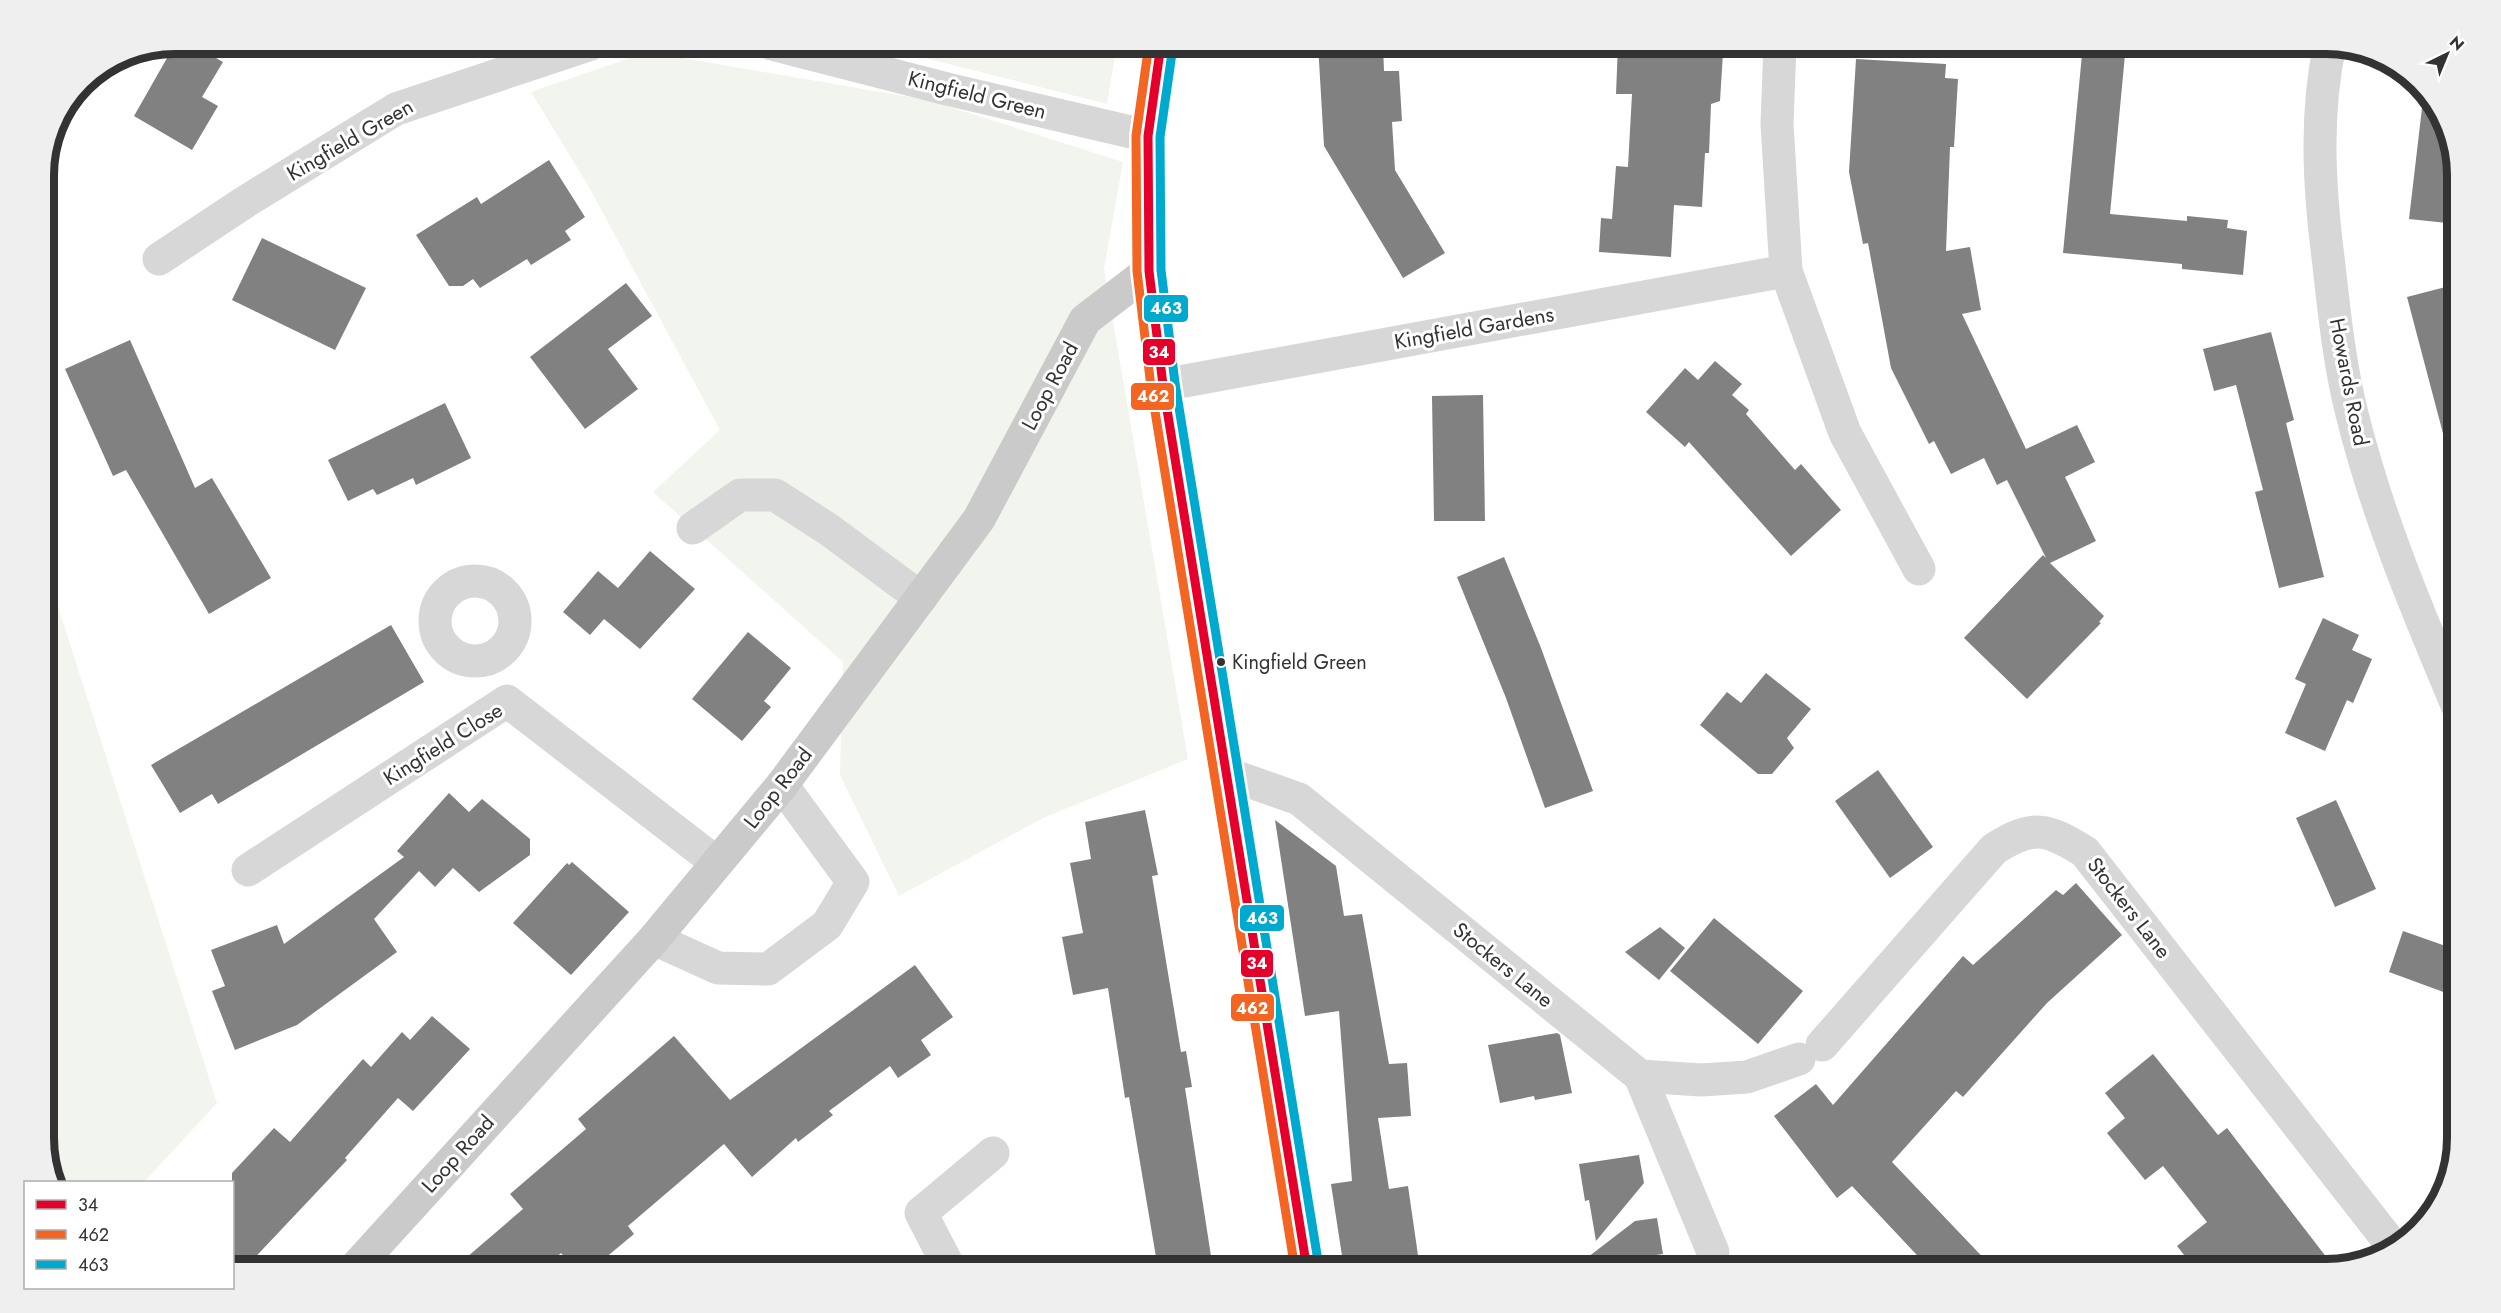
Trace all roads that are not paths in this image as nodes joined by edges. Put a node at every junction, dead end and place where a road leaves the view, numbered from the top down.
1 (561, 54) edge
2 (811, 54) edge
3 (1160, 54) edge
4 (1780, 54) edge
5 (2329, 54) edge
6 (1148, 135) junction
7 (159, 259) dead end
8 (1149, 271) junction
9 (1786, 271) junction
10 (1162, 385) junction
11 (693, 528) dead end
12 (1919, 569) dead end
13 (921, 598) junction
14 (484, 660) dead end
15 (2447, 681) edge
16 (507, 701) junction
17 (1228, 774) junction
18 (782, 785) junction
19 (717, 863) junction
20 (248, 870) dead end
21 (654, 939) junction
22 (1640, 1076) junction
23 (993, 1153) dead end
24 (2389, 1242) edge
25 (1713, 1252) dead end
26 (363, 1259) edge
27 (945, 1259) edge
28 (1304, 1259) edge

1 - 7 street, Kingfield Green
2 - 6 street, Kingfield Green
3 - 6 main road
4 - 9 street
5 - 15 street, Howards Road
6 - 8 main road
8 - 10 main road
8 - 13 main road, Loop Road
9 - 10 street, Kingfield Gardens
9 - 12 street
10 - 17 main road
11 - 13 street
13 - 18 main road, Loop Road
14 - 16 street
16 - 19 street, Kingfield Close
16 - 20 street, Kingfield Close
17 - 22 street, Stockers Lane
17 - 28 main road
18 - 19 main road, Loop Road
18 - 21 street
19 - 21 main road, Loop Road
21 - 26 main road, Loop Road
22 - 24 street, Stockers Lane
22 - 25 street
23 - 27 street

